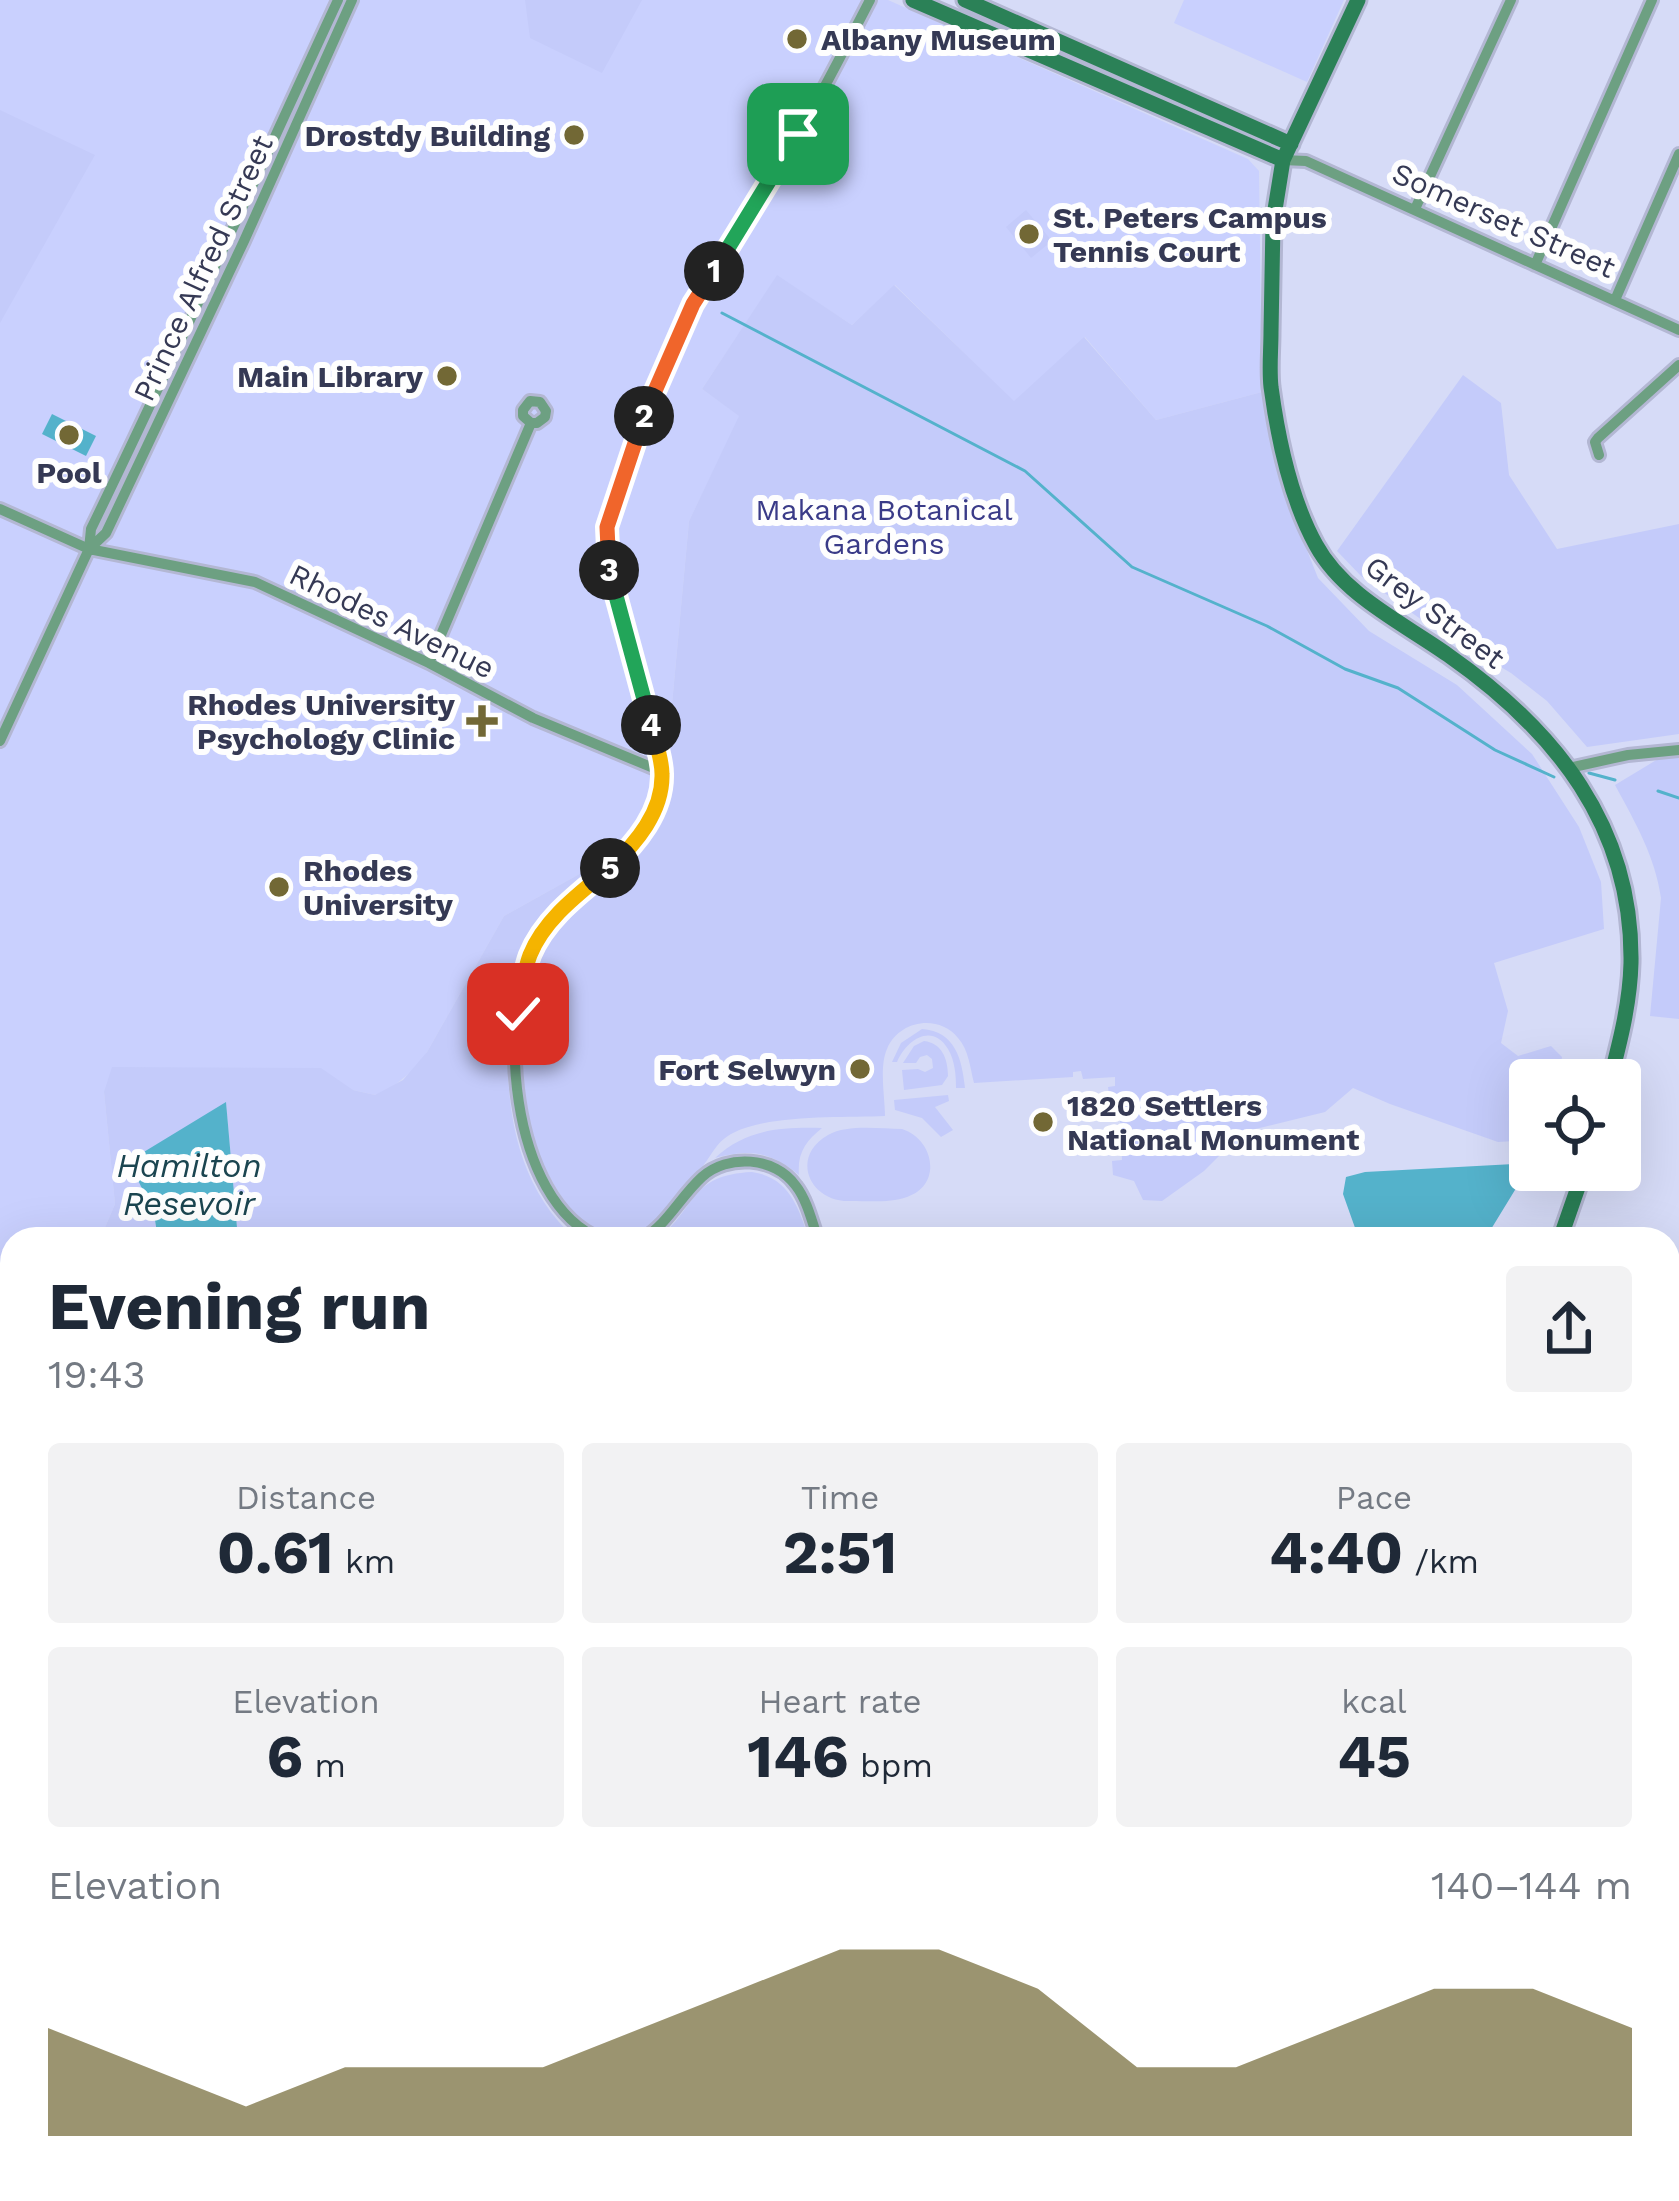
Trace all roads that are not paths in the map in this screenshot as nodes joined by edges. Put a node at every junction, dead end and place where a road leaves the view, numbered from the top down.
1 (338, 0) edge
2 (352, 0) edge
3 (870, 0) edge
4 (913, 0) edge
5 (1358, 0) edge
6 (1511, 0) edge
7 (1647, 2) edge
8 (957, 5) edge
9 (1094, 57) junction
10 (1084, 74) junction
11 (1203, 104) junction
12 (1194, 122) junction
13 (1292, 144) junction
14 (1679, 154) edge
15 (1283, 160) junction
16 (1306, 161) junction
17 (1415, 209) junction
18 (1535, 265) junction
19 (1615, 300) junction
20 (1679, 330) edge
21 (1679, 365) edge
22 (531, 423) dead end
23 (1599, 455) dead end
24 (0, 509) edge
25 (89, 549) junction
26 (429, 663) junction
27 (0, 741) edge
28 (1679, 750) edge
29 (1569, 767) junction
30 (663, 772) junction
31 (1616, 1059) edge
32 (1577, 1191) edge
33 (582, 1227) edge
34 (659, 1227) edge
35 (813, 1227) edge
36 (1564, 1227) edge

1 - 25 street, Prince Alfred Street
2 - 25 street, Prince Alfred Street
3 - 30 street
4 - 8 main road, Somerset Street
5 - 13 main road
6 - 17 street
7 - 18 street
8 - 9 main road, Somerset Street
8 - 10 main road, Somerset Street
9 - 10 main road
9 - 11 main road, Somerset Street
10 - 12 main road, Somerset Street
11 - 12 main road
11 - 13 main road, Somerset Street
12 - 15 main road, Somerset Street
13 - 15 main road
13 - 16 street, Somerset Street
14 - 19 street
15 - 16 street, Somerset Street
15 - 29 main road, Grey Street
16 - 17 street, Somerset Street
17 - 18 street, Somerset Street
18 - 19 street, Somerset Street
19 - 20 street, Somerset Street
21 - 23 street
22 - 26 street
24 - 25 street, Rhodes Avenue
25 - 26 street, Rhodes Avenue
25 - 27 street, Prince Alfred Street
26 - 30 street, Rhodes Avenue
28 - 29 street
29 - 31 main road, Grey Street
30 - 33 street
32 - 36 main road
34 - 35 street

